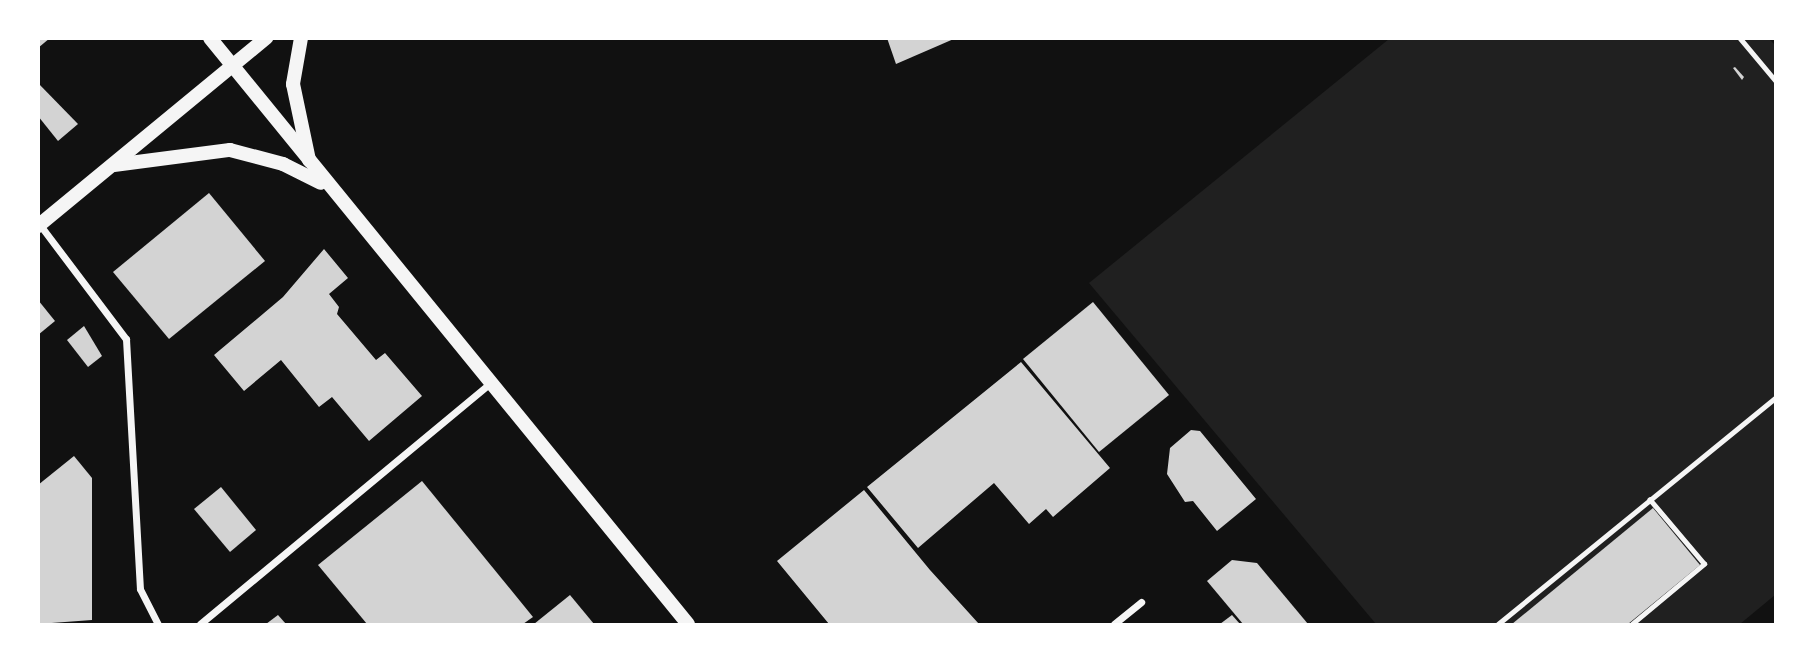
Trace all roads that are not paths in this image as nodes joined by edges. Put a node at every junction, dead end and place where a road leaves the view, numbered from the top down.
1 (210, 38) edge
2 (266, 38) edge
3 (300, 38) edge
4 (232, 67) junction
5 (311, 165) junction
6 (112, 166) junction
7 (328, 187) junction
8 (39, 225) edge
9 (488, 385) junction
10 (1141, 603) dead end
11 (158, 625) edge
12 (200, 625) edge
13 (688, 625) edge
14 (1114, 625) edge

1 - 4 main road
2 - 4 main road
3 - 5 main road
4 - 5 main road
4 - 6 main road
5 - 7 main road
6 - 7 main road
6 - 8 main road
7 - 9 main road
8 - 11 street
9 - 12 street
9 - 13 main road
10 - 14 street

